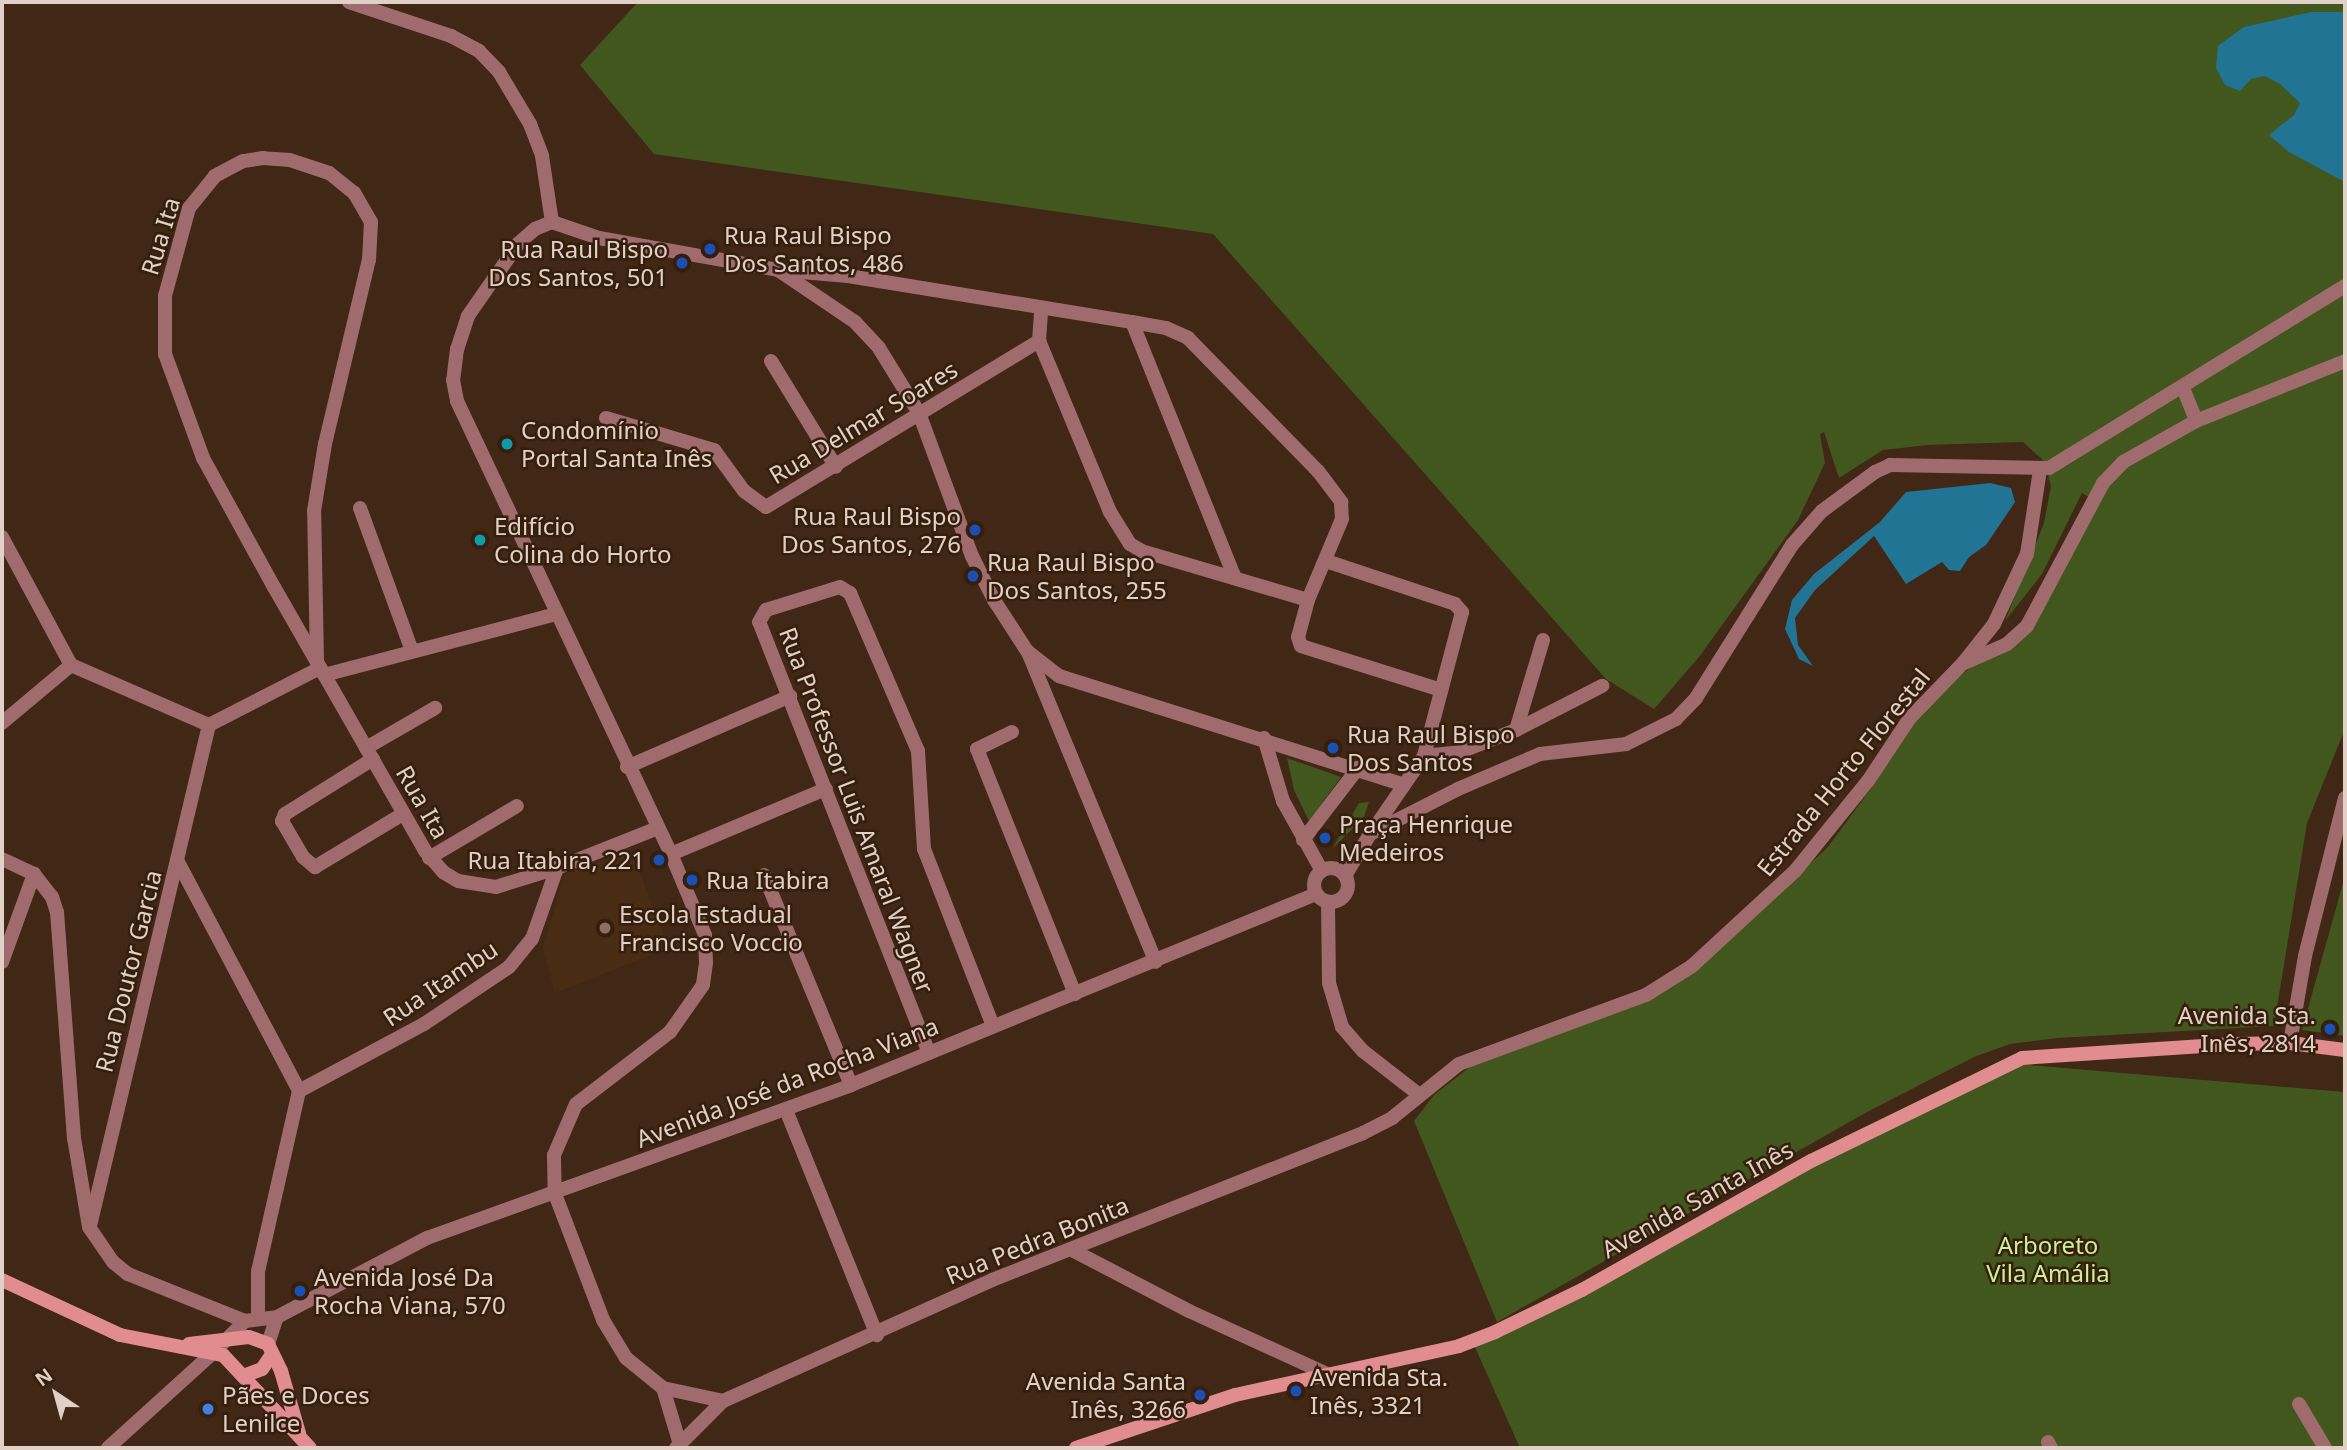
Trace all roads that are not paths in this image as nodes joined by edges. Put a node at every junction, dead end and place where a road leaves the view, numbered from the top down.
1 (349, 2) edge
2 (552, 222) junction
3 (779, 270) junction
4 (2345, 286) edge
5 (1041, 309) junction
6 (1132, 322) junction
7 (1039, 341) junction
8 (771, 361) dead end
9 (2345, 361) edge
10 (2183, 388) junction
11 (919, 413) junction
12 (606, 418) dead end
13 (2196, 421) junction
14 (836, 467) junction
15 (2040, 470) junction
16 (360, 508) dead end
17 (2, 537) edge
18 (1326, 561) junction
19 (1235, 578) junction
20 (1308, 600) junction
21 (556, 614) junction
22 (1543, 639) dead end
23 (412, 651) junction
24 (1027, 651) junction
25 (71, 665) junction
26 (1959, 667) junction
27 (320, 668) junction
28 (1602, 686) dead end
29 (1441, 690) junction
30 (790, 696) junction
31 (435, 708) dead end
32 (2, 723) edge
33 (209, 725) junction
34 (1516, 730) junction
35 (1012, 732) dead end
36 (1264, 738) junction
37 (370, 753) junction
38 (1424, 756) junction
39 (627, 767) junction
40 (1358, 768) junction
41 (1402, 784) junction
42 (826, 789) junction
43 (2345, 798) edge
44 (517, 806) dead end
45 (404, 814) junction
46 (658, 828) junction
47 (1370, 834) junction
48 (1303, 840) junction
49 (671, 854) junction
50 (429, 858) junction
51 (2, 859) edge
52 (178, 862) junction
53 (557, 868) junction
54 (1322, 870) junction
55 (34, 874) junction
56 (764, 875) dead end
57 (1345, 876) junction
58 (1315, 894) junction
59 (1328, 902) junction
60 (2, 962) edge
61 (1156, 962) junction
62 (1075, 994) junction
63 (993, 1026) junction
64 (2290, 1043) junction
65 (2345, 1050) edge
66 (929, 1053) junction
67 (851, 1085) junction
68 (299, 1091) junction
69 (1418, 1094) junction
70 (786, 1110) junction
71 (555, 1194) junction
72 (89, 1227) junction
73 (1072, 1250) junction
74 (2, 1280) edge
75 (277, 1317) junction
76 (252, 1319) junction
77 (877, 1335) junction
78 (227, 1338) junction
79 (188, 1345) junction
80 (270, 1349) junction
81 (215, 1351) junction
82 (1327, 1374) junction
83 (243, 1376) junction
84 (663, 1388) junction
85 (723, 1401) junction
86 (2299, 1404) dead end
87 (299, 1435) junction
88 (678, 1445) edge
89 (108, 1448) edge
90 (310, 1448) edge
91 (1076, 1448) edge
92 (2325, 1448) edge

1 - 2 street
2 - 3 street
2 - 21 street
3 - 5 street
3 - 11 street
4 - 10 street
5 - 6 street
5 - 7 street
6 - 18 street
6 - 19 street
7 - 11 street, Rua Delmar Soares
7 - 19 street
8 - 14 street
9 - 13 street
10 - 13 street
10 - 15 street
11 - 14 street, Rua Delmar Soares
11 - 24 street
12 - 14 street, Rua Delmar Soares
13 - 26 street
15 - 26 street
15 - 47 street
16 - 23 street
17 - 25 street
18 - 20 street
18 - 29 street
19 - 20 street
20 - 29 street
21 - 23 street
21 - 39 street
22 - 34 street
23 - 27 street
24 - 36 street
24 - 61 street
25 - 32 street
25 - 33 street
26 - 69 street, Estrada Horto Florestal
27 - 27 street, Rua Ita
27 - 33 street
27 - 37 street, Rua Ita
28 - 34 street
29 - 38 street
30 - 39 street
30 - 42 street, Rua Professor Luis Amaral Wagner
30 - 63 street, Rua Professor Luis Amaral Wagner
31 - 37 street
33 - 52 street, Rua Doutor Garcia
34 - 38 street
35 - 62 street
36 - 40 street
36 - 48 street
37 - 45 street, Rua Ita
37 - 45 street
38 - 41 street
39 - 46 street
40 - 41 street
40 - 48 street
41 - 47 street
42 - 49 street
42 - 66 street, Rua Professor Luis Amaral Wagner
43 - 64 street
44 - 50 street
45 - 50 street, Rua Ita
46 - 49 street
46 - 53 street, Rua Ita
47 - 57 street
48 - 54 street
49 - 71 street
50 - 53 street, Rua Ita
51 - 55 street
52 - 68 street
52 - 72 street, Rua Doutor Garcia
53 - 68 street, Rua Itambu
54 - 57 street
54 - 58 street
55 - 60 street
55 - 72 street
56 - 67 street
57 - 59 street
58 - 59 street
58 - 61 street, Avenida José da Rocha Viana
59 - 69 street
61 - 62 street, Avenida José da Rocha Viana
62 - 63 street, Avenida José da Rocha Viana
63 - 66 street, Avenida José da Rocha Viana
64 - 65 main road, Avenida Santa Inês
64 - 82 main road, Avenida Santa Inês
66 - 67 street, Avenida José da Rocha Viana
67 - 70 street, Avenida José da Rocha Viana
68 - 76 street
69 - 73 street, Rua Pedra Bonita
70 - 71 street, Avenida José da Rocha Viana
70 - 77 street
71 - 75 street, Avenida José da Rocha Viana
71 - 84 street
72 - 76 street
73 - 77 street, Rua Pedra Bonita
73 - 82 street
74 - 79 main road
75 - 76 street
75 - 80 street
76 - 78 street
77 - 85 street, Rua Pedra Bonita
78 - 79 main road
78 - 80 main road
78 - 81 street
79 - 81 main road
80 - 83 main road
80 - 87 main road
81 - 83 main road
81 - 89 street
82 - 91 main road, Avenida Santa Inês
83 - 87 main road
84 - 85 street
84 - 88 street
85 - 88 street, Rua Pedra Bonita
86 - 92 street
87 - 90 main road

